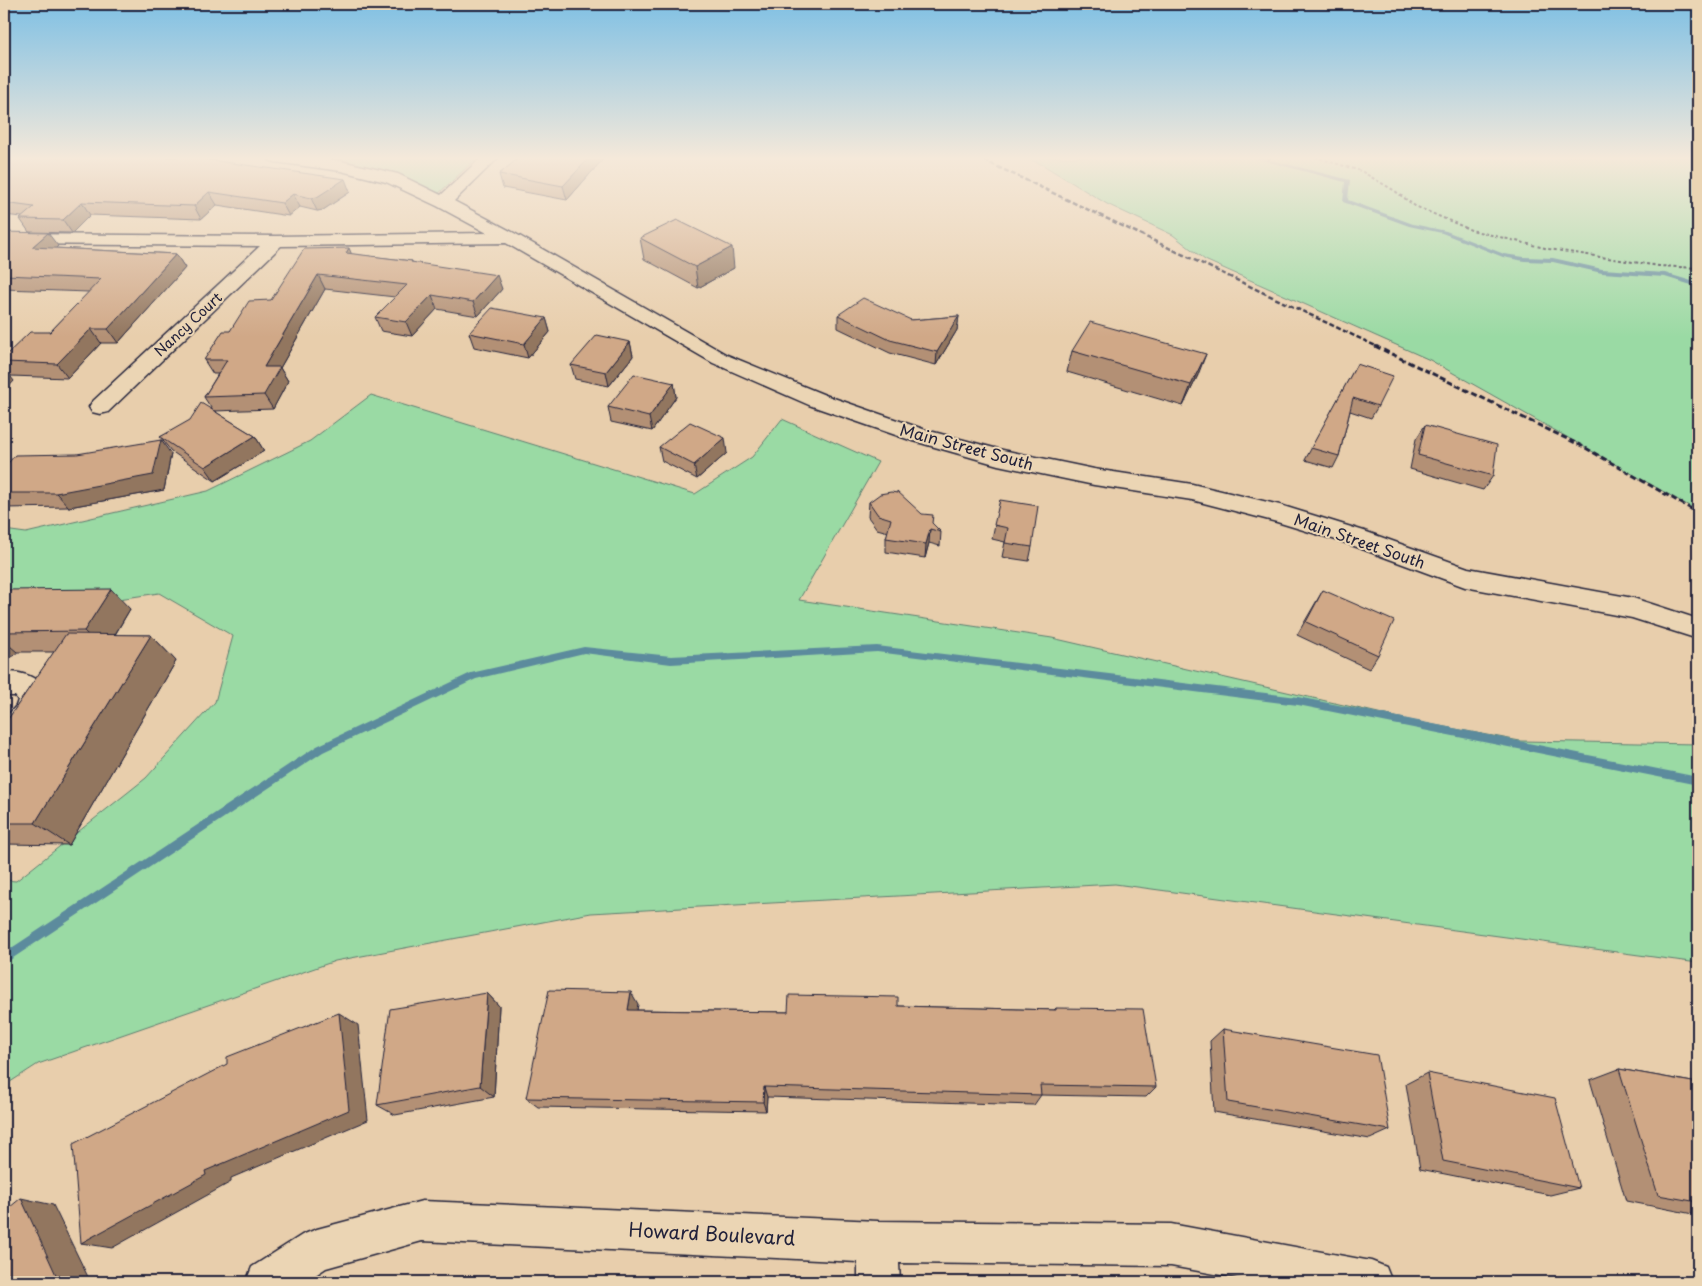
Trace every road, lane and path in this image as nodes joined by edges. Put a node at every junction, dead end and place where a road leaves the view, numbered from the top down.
1 (471, 217) edge
2 (1441, 217) edge
3 (4, 238) edge
4 (510, 238) junction
5 (276, 241) junction
6 (1698, 268) edge
7 (100, 407) dead end
8 (1698, 628) edge
9 (4, 684) edge
10 (4, 735) edge
11 (878, 1242) junction
12 (267, 1282) edge
13 (878, 1282) edge
14 (1371, 1282) edge

1 - 4 street, Main Street South
2 - 6 path
3 - 5 street
4 - 5 street
4 - 8 street, Main Street South
5 - 7 street, Nancy Court
9 - 10 street
11 - 12 street, Howard Boulevard
11 - 13 street
11 - 14 street, Howard Boulevard

